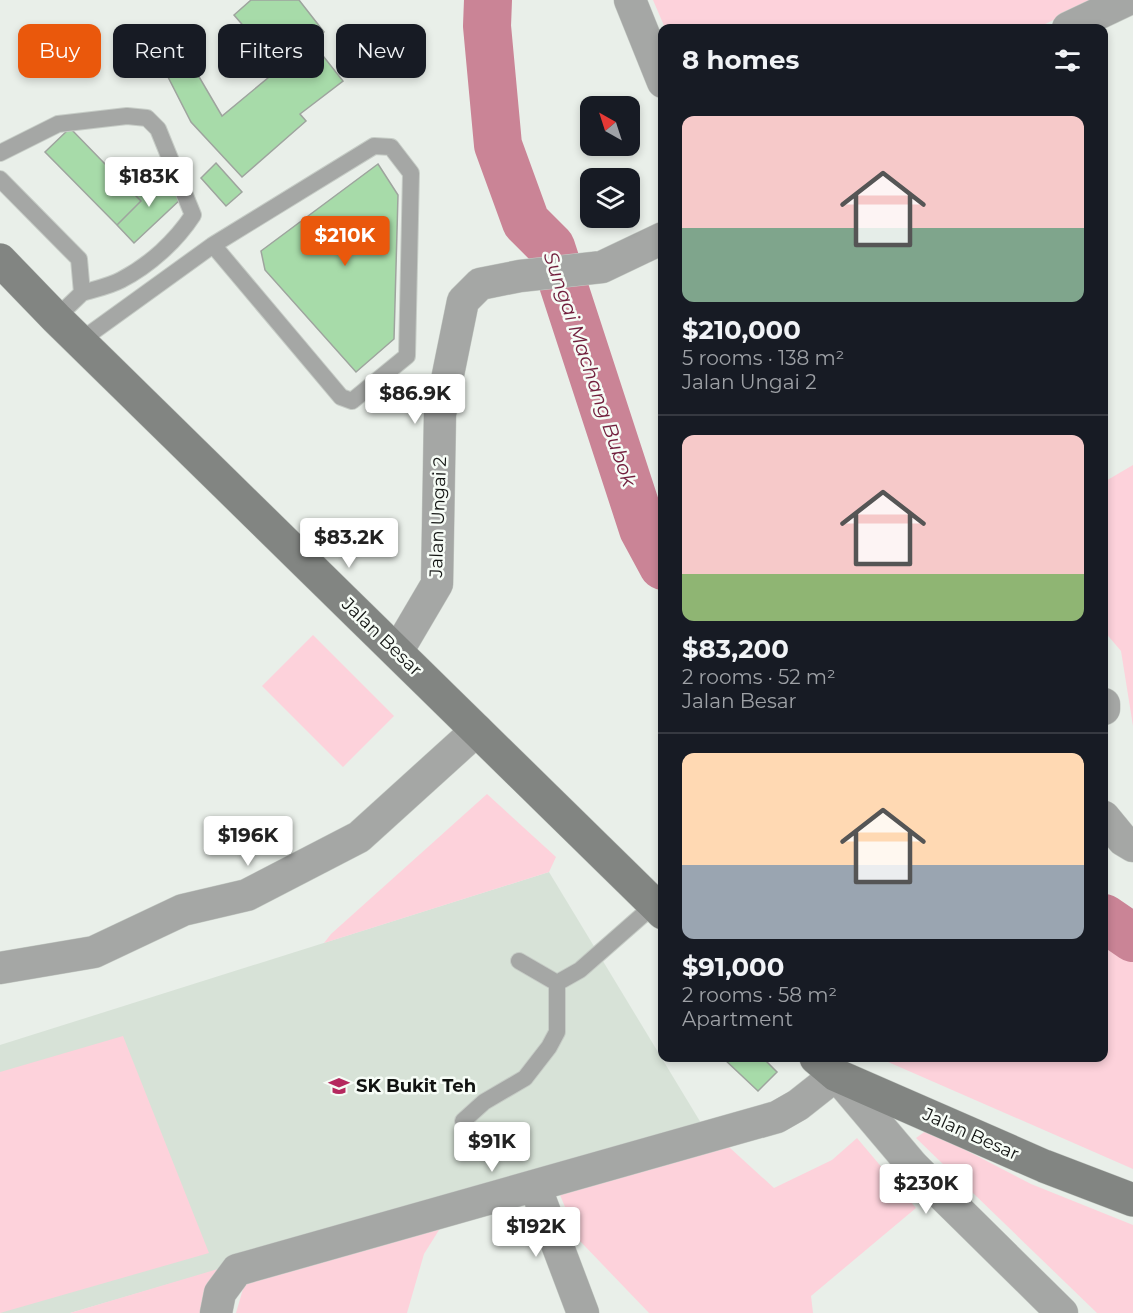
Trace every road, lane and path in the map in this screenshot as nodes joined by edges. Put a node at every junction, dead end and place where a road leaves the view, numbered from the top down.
1 (630, 0) edge
2 (1127, 0) edge
3 (1076, 24) edge
4 (658, 70) edge
5 (0, 153) edge
6 (0, 179) edge
7 (658, 240) edge
8 (213, 244) junction
9 (0, 260) edge
10 (82, 293) junction
11 (56, 318) junction
12 (80, 341) junction
13 (397, 652) junction
14 (477, 730) junction
15 (1108, 823) edge
16 (1133, 846) edge
17 (658, 908) edge
18 (658, 910) edge
19 (519, 961) dead end
20 (0, 968) edge
21 (557, 983) junction
22 (826, 1066) edge
23 (463, 1121) dead end
24 (535, 1186) junction
25 (1133, 1200) edge
26 (216, 1313) edge
27 (583, 1313) edge
28 (1062, 1313) edge

1 - 4 street
2 - 3 street
5 - 10 lane
6 - 10 lane
7 - 13 street, Jalan Ungai 2
8 - 8 lane
8 - 12 lane
9 - 11 main road, Jalan Besar
10 - 11 lane
11 - 12 main road, Jalan Besar
12 - 13 main road, Jalan Besar
13 - 14 main road, Jalan Besar
14 - 17 main road, Jalan Besar
14 - 20 street
15 - 16 street
18 - 21 lane
19 - 21 lane
21 - 23 lane
22 - 24 street
22 - 25 main road, Jalan Besar
22 - 28 street
24 - 26 street
24 - 27 street

